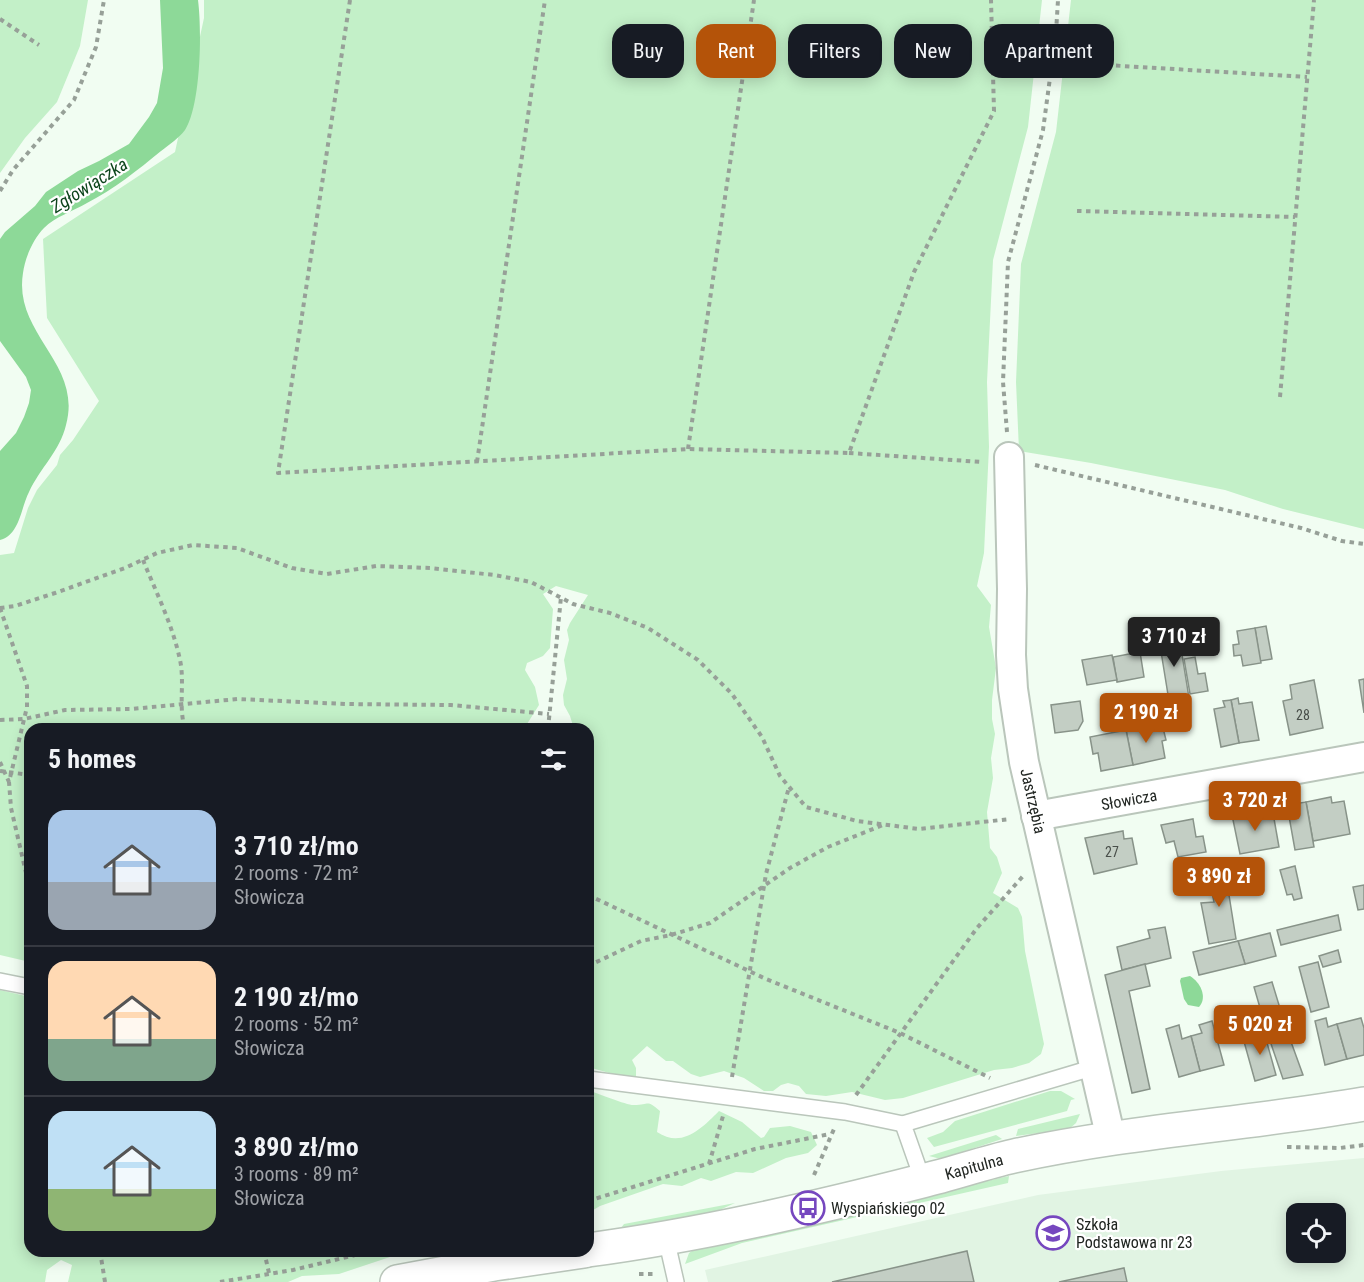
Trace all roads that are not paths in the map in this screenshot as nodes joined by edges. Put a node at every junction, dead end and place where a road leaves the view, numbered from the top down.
1 (999, 460) road end
2 (1364, 757) edge
3 (1036, 816) junction
4 (0, 981) edge
5 (24, 986) edge
6 (1095, 1067) junction
7 (594, 1079) edge
8 (1364, 1104) edge
9 (903, 1124) junction
10 (1111, 1139) junction
11 (923, 1181) junction
12 (666, 1238) junction
13 (594, 1250) edge
14 (544, 1257) edge
15 (675, 1277) edge
16 (397, 1282) edge

1 - 3 street, Jastrzębia
2 - 3 street, Słowicza
3 - 6 street, Jastrzębia
4 - 5 lane
6 - 9 lane
6 - 10 street, Jastrzębia
7 - 9 lane
8 - 10 street, Kapitulna
9 - 11 lane
10 - 11 street, Kapitulna
11 - 12 street, Kapitulna
12 - 13 street, Kapitulna
12 - 15 lane
14 - 16 street, Kapitulna

